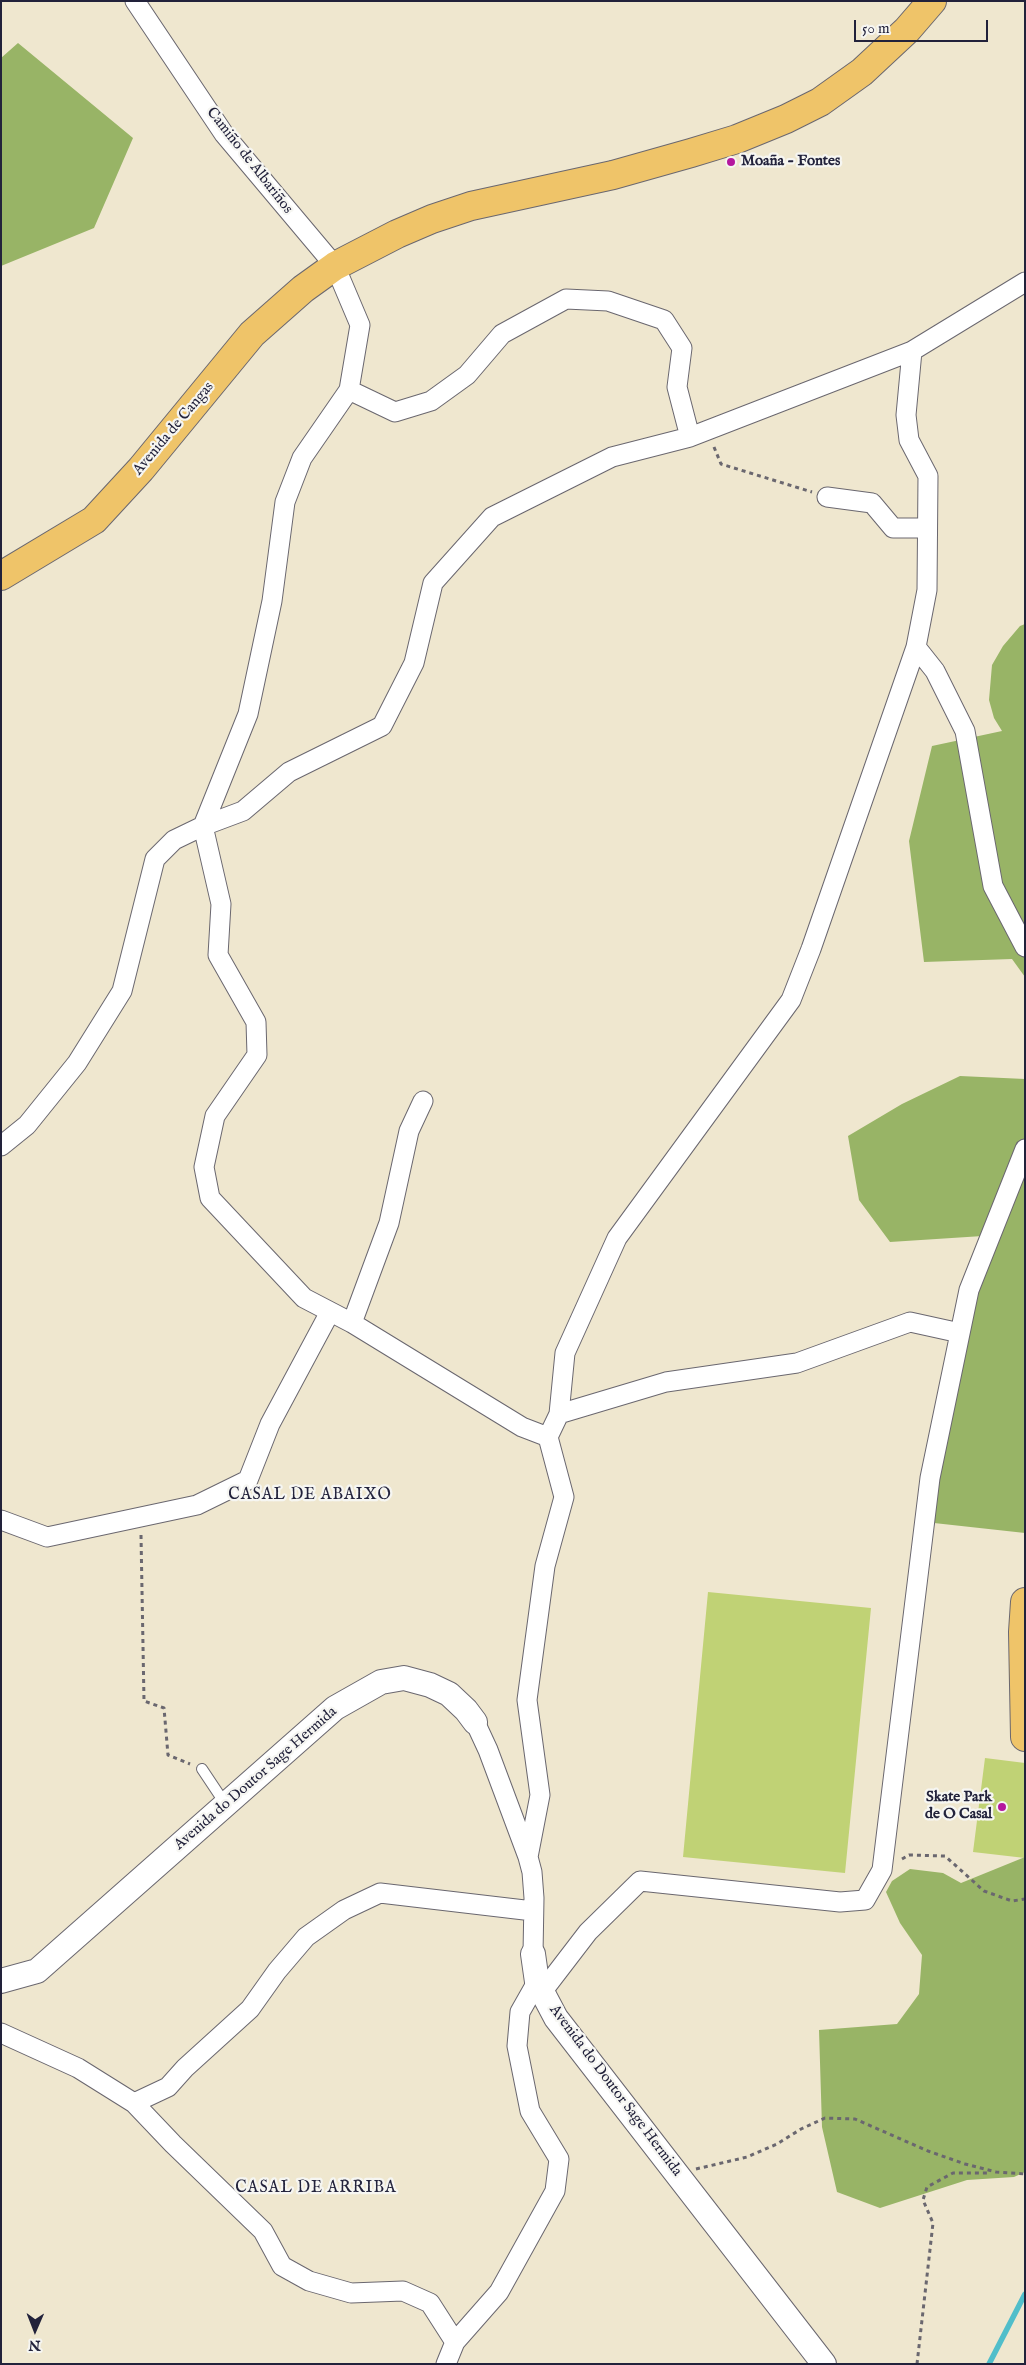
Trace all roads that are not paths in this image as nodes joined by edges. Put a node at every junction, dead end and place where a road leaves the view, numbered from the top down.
1 (932, 1) edge
2 (141, 3) edge
3 (335, 266) junction
4 (1025, 282) edge
5 (912, 351) junction
6 (349, 390) junction
7 (690, 437) junction
8 (827, 497) road end
9 (927, 528) junction
10 (1, 576) edge
11 (916, 646) junction
12 (202, 826) junction
13 (1025, 947) edge
14 (423, 1101) dead end
15 (1, 1146) edge
16 (1025, 1149) edge
17 (330, 1312) junction
18 (352, 1323) junction
19 (960, 1334) junction
20 (559, 1414) junction
21 (548, 1436) junction
22 (1, 1520) edge
23 (1025, 1602) edge
24 (474, 1722) joint
25 (1025, 1736) edge
26 (202, 1769) road end
27 (226, 1805) junction
28 (528, 1857) junction
29 (533, 1911) junction
30 (532, 1954) joint
31 (1, 1981) edge
32 (539, 1987) junction
33 (1, 2033) edge
34 (134, 2103) junction
35 (455, 2342) junction
36 (446, 2364) edge
37 (824, 2364) edge

1 - 3 main road, Avenida de Cangas
2 - 3 street, Camiño de Albariños
3 - 6 street, Camiño de Albariños
3 - 10 main road, Avenida de Cangas
4 - 5 street
5 - 7 street
5 - 9 street
6 - 7 street
6 - 12 street
7 - 12 street
8 - 9 street
9 - 11 street
11 - 13 street
11 - 20 street
12 - 15 street
12 - 17 street
14 - 18 street
16 - 19 street
17 - 18 street
17 - 22 street
18 - 21 street
19 - 20 street
19 - 32 street
20 - 21 street
21 - 28 street
23 - 25 main road
24 - 27 street, Avenida do Doutor Sage Hermida
24 - 28 street, Avenida do Doutor Sage Hermida
26 - 27 lane
27 - 31 street, Avenida do Doutor Sage Hermida
28 - 29 street, Avenida do Doutor Sage Hermida
29 - 30 street, Avenida do Doutor Sage Hermida
29 - 34 street
30 - 32 street, Avenida do Doutor Sage Hermida
32 - 35 street
32 - 37 street, Avenida do Doutor Sage Hermida
33 - 34 street
34 - 35 street
35 - 36 street

